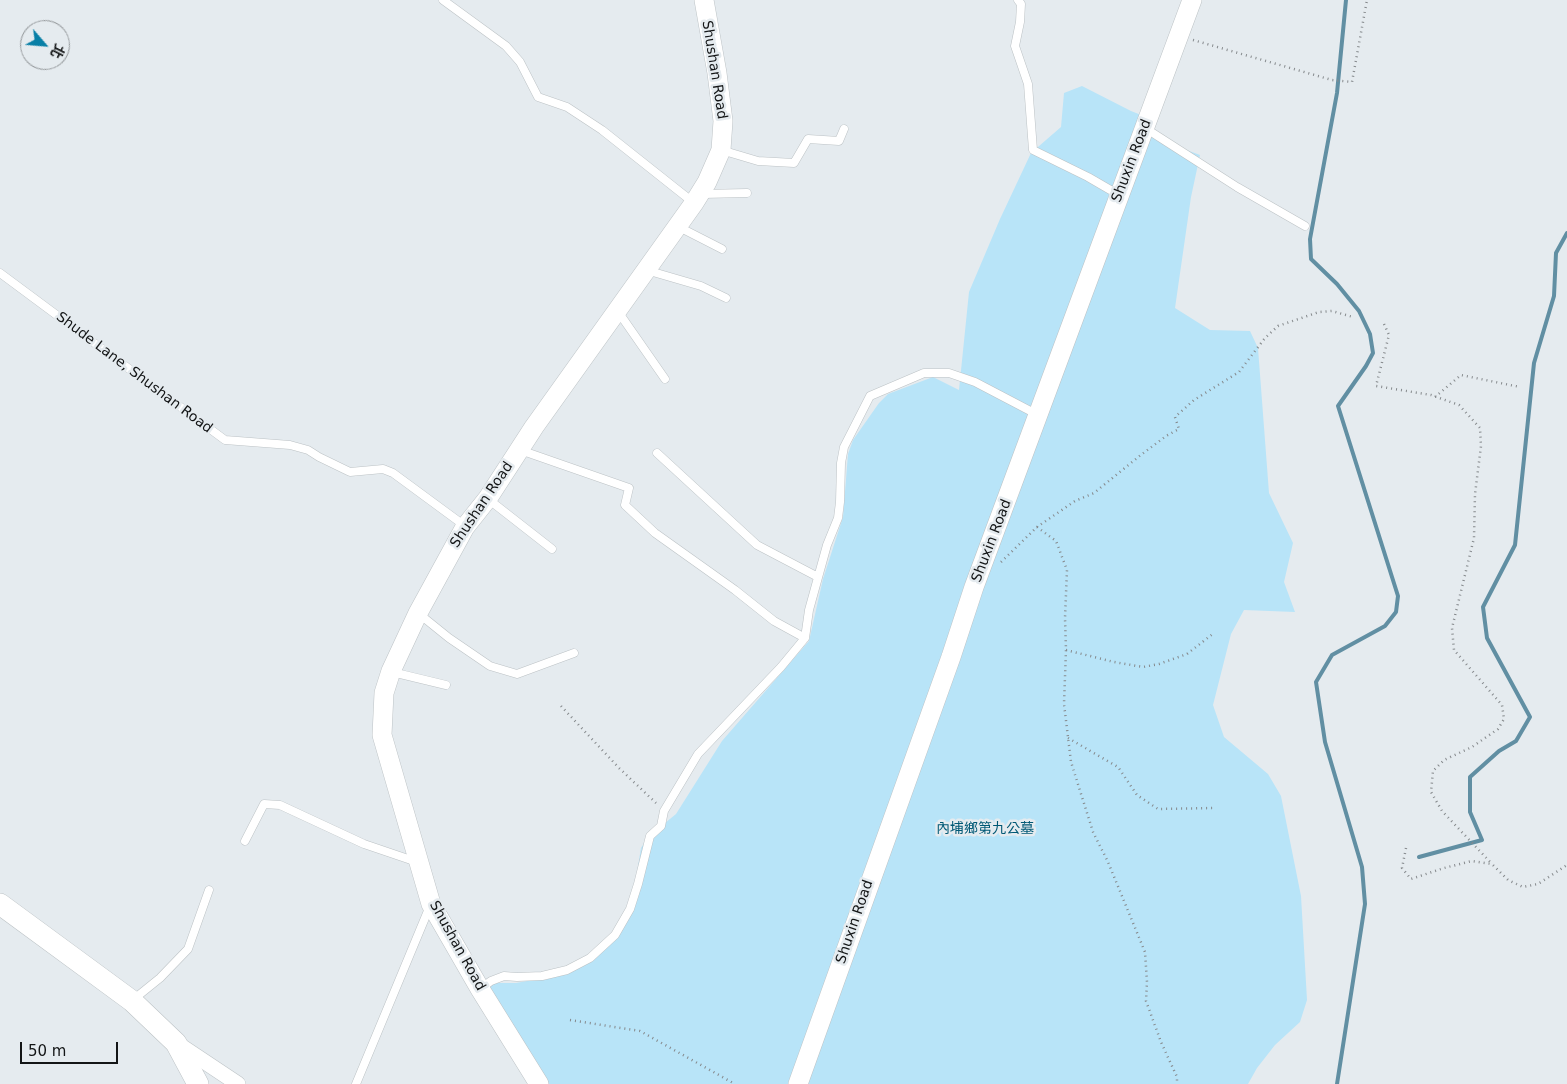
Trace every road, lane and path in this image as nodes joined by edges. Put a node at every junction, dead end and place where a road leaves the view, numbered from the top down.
1 (442, 0) edge
2 (704, 0) edge
3 (1018, 0) edge
4 (1192, 0) edge
5 (1366, 0) edge
6 (1180, 36) junction
7 (1144, 128) junction
8 (844, 129) dead end
9 (721, 150) junction
10 (747, 193) dead end
11 (1119, 195) junction
12 (697, 198) junction
13 (677, 226) junction
14 (1305, 226) dead end
15 (722, 249) dead end
16 (646, 270) junction
17 (0, 273) edge
18 (726, 298) dead end
19 (617, 310) junction
20 (1353, 317) dead end
21 (1384, 324) dead end
22 (665, 379) dead end
23 (1520, 387) dead end
24 (1435, 397) junction
25 (1039, 415) junction
26 (520, 450) junction
27 (657, 453) dead end
28 (488, 498) junction
29 (465, 526) junction
30 (1037, 527) junction
31 (552, 549) dead end
32 (995, 567) dead end
33 (818, 577) junction
34 (418, 613) junction
35 (1214, 633) dead end
36 (805, 638) junction
37 (1066, 650) junction
38 (574, 653) dead end
39 (391, 671) junction
40 (446, 685) dead end
41 (561, 706) dead end
42 (1068, 738) junction
43 (1214, 808) dead end
44 (664, 811) junction
45 (245, 841) dead end
46 (1406, 848) dead end
47 (419, 862) junction
48 (1492, 864) junction
49 (1567, 865) edge
50 (209, 890) dead end
51 (0, 904) edge
52 (431, 904) junction
53 (480, 989) junction
54 (132, 1000) junction
55 (570, 1020) dead end
56 (176, 1043) junction
57 (198, 1084) edge
58 (238, 1084) edge
59 (356, 1084) edge
60 (539, 1084) edge
61 (735, 1084) edge
62 (798, 1084) edge
63 (1177, 1084) edge

1 - 12 lane
2 - 9 street, Shushan Road
3 - 11 lane
4 - 6 street, Shuxin Road
5 - 6 path
6 - 7 street, Shuxin Road
7 - 11 street, Shuxin Road
7 - 14 lane
8 - 9 lane
9 - 12 street, Shushan Road
10 - 12 lane
11 - 25 street, Shuxin Road
12 - 13 street, Shushan Road
13 - 15 lane
13 - 16 street, Shushan Road
16 - 18 lane
16 - 19 street, Shushan Road
17 - 29 lane, Shude Lane, Shushan Road
19 - 22 lane
19 - 26 street, Shushan Road
20 - 30 path
21 - 24 path
23 - 24 path
24 - 48 path
25 - 33 lane
25 - 62 street, Shuxin Road
26 - 28 street, Shushan Road
26 - 36 lane
27 - 33 lane
28 - 29 street, Shushan Road
28 - 31 lane
29 - 34 street, Shushan Road
30 - 32 path
30 - 37 path
33 - 36 lane
34 - 38 lane
34 - 39 street, Shushan Road
35 - 37 path
36 - 44 lane
37 - 42 path
39 - 40 lane
39 - 47 street, Shushan Road
41 - 44 path
42 - 43 path
42 - 63 path
44 - 53 lane
45 - 47 lane
46 - 48 path
47 - 52 street, Shushan Road
48 - 49 path
50 - 54 lane
51 - 54 main road
52 - 53 street, Shushan Road
52 - 59 lane
53 - 60 street, Shushan Road
54 - 56 main road
55 - 61 path
56 - 57 main road
56 - 58 street

